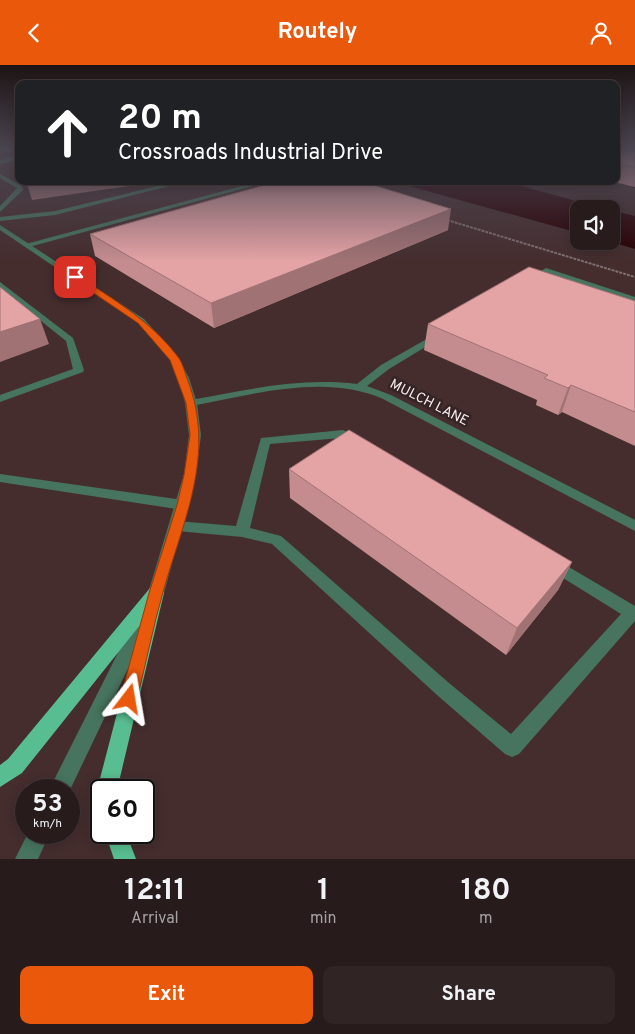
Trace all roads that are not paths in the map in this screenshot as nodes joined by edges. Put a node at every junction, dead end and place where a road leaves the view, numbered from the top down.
1 (20, 187) edge
2 (161, 187) edge
3 (246, 187) edge
4 (0, 210) edge
5 (0, 219) edge
6 (2, 230) edge
7 (26, 245) junction
8 (0, 284) edge
9 (521, 285) edge
10 (635, 299) edge
11 (446, 331) edge
12 (359, 387) junction
13 (0, 399) edge
14 (191, 403) junction
15 (368, 449) edge
16 (0, 478) edge
17 (183, 505) junction
18 (177, 526) junction
19 (635, 526) edge
20 (242, 532) junction
21 (541, 557) edge
22 (156, 593) junction
23 (0, 777) edge
24 (64, 779) edge
25 (110, 779) edge
26 (34, 844) edge
27 (120, 844) edge
28 (26, 859) edge
29 (125, 859) edge

1 - 4 street
2 - 5 street
3 - 7 street
6 - 7 street
7 - 14 street
8 - 13 street
9 - 10 street
11 - 12 street
12 - 14 street, MULCH LANE
12 - 19 street, MULCH LANE
14 - 17 street
15 - 20 street
16 - 17 street
17 - 18 street
18 - 20 street
18 - 22 street
20 - 21 street
22 - 23 main road
22 - 24 street
22 - 25 main road
26 - 28 street
27 - 29 main road

